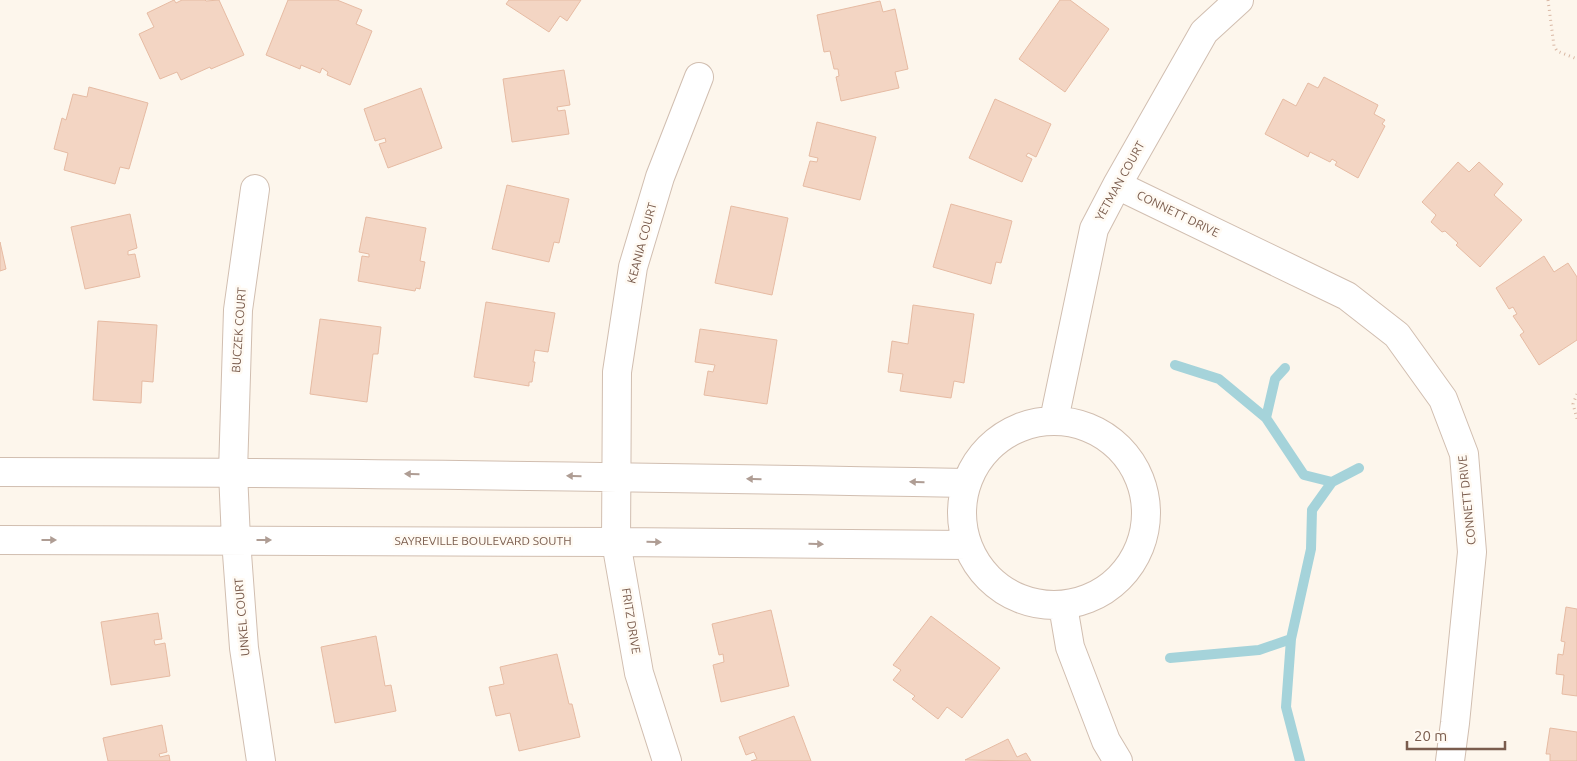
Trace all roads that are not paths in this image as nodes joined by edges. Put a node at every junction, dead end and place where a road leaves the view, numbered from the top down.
1 (1239, 0) edge
2 (699, 77) dead end
3 (1117, 185) junction
4 (255, 189) dead end
5 (1054, 420) junction
6 (0, 472) edge
7 (233, 472) junction
8 (616, 477) junction
9 (966, 483) junction
10 (0, 540) edge
11 (236, 540) junction
12 (616, 542) junction
13 (967, 545) junction
14 (1063, 606) junction
15 (261, 761) edge
16 (667, 761) edge
17 (1118, 761) edge
18 (1450, 761) edge

1 - 3 street, YETMAN COURT
2 - 8 street, KEANIA COURT
3 - 5 street, YETMAN COURT
3 - 18 street, CONNETT DRIVE
4 - 7 street, BUCZEK COURT
5 - 9 street
5 - 14 street
6 - 7 street
8 -> 7 street
7 - 11 street, UNKEL COURT
9 -> 8 street
8 - 12 street, FRITZ DRIVE
9 - 13 street
10 -> 11 street, SAYREVILLE BOULEVARD SOUTH
11 -> 12 street, SAYREVILLE BOULEVARD SOUTH
11 - 15 street, UNKEL COURT
12 -> 13 street, SAYREVILLE BOULEVARD SOUTH
12 - 16 street, FRITZ DRIVE
13 - 14 street
14 - 17 street

